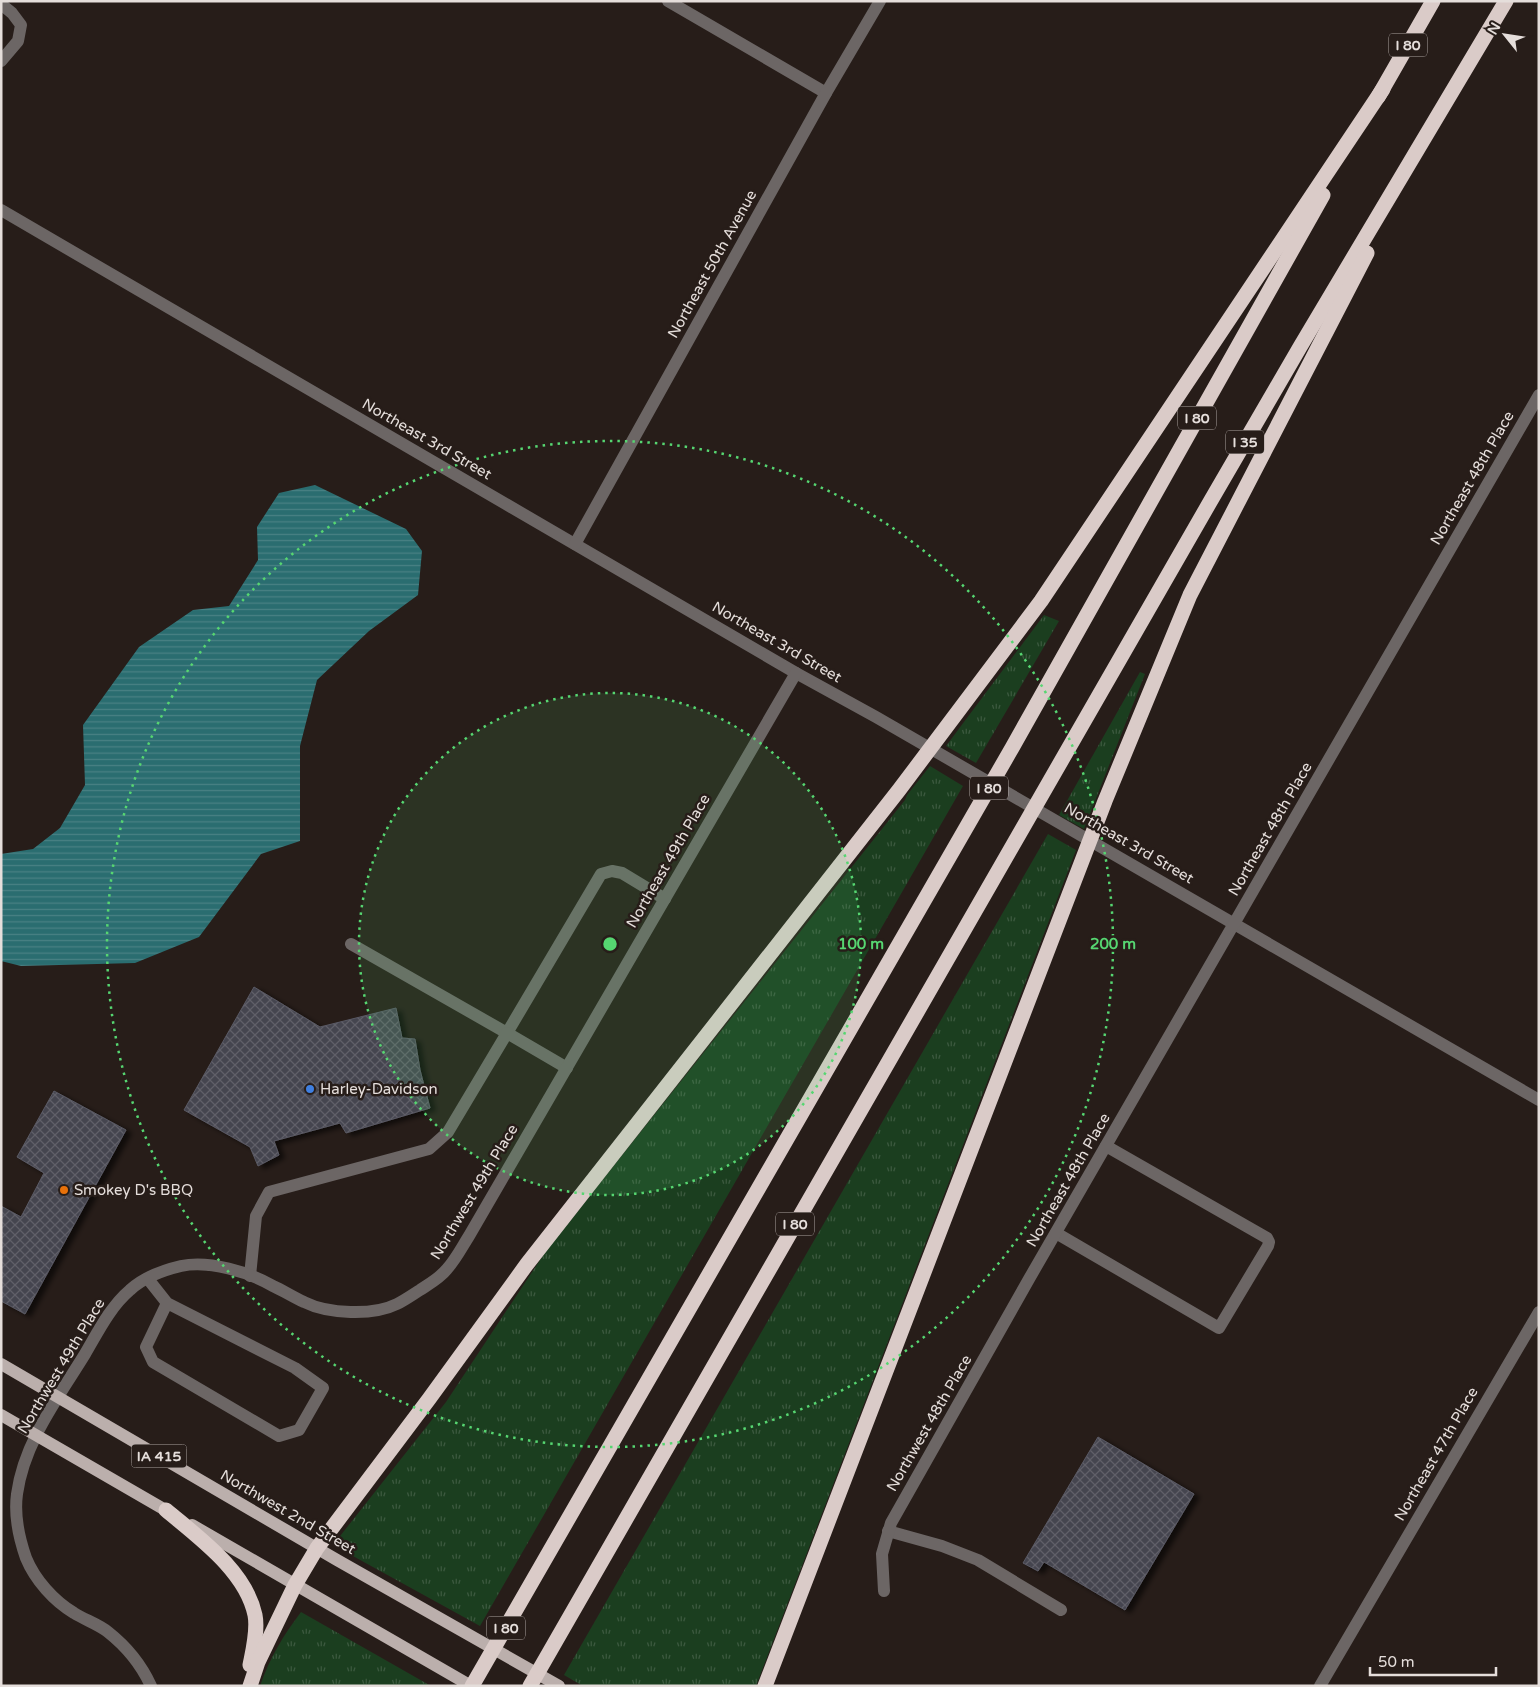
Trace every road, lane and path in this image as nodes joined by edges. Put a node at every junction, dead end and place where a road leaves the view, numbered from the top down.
1 (668, 1) edge
2 (880, 1) edge
3 (1433, 1) edge
4 (1506, 1) edge
5 (1, 4) edge
6 (1, 61) edge
7 (1383, 89) junction
8 (826, 93) junction
9 (1440, 113) junction
10 (1, 210) edge
11 (1539, 395) edge
12 (575, 544) junction
13 (796, 673) junction
14 (1056, 773) joint
15 (665, 899) junction
16 (1235, 924) junction
17 (351, 944) dead end
18 (507, 1033) junction
19 (567, 1068) junction
20 (1539, 1100) edge
21 (538, 1117) joint
22 (1106, 1146) junction
23 (1056, 1233) junction
24 (250, 1276) junction
25 (148, 1278) junction
26 (1029, 1279) joint
27 (167, 1303) junction
28 (1539, 1312) edge
29 (1, 1364) edge
30 (58, 1397) junction
31 (1, 1415) edge
32 (36, 1434) junction
33 (166, 1510) junction
34 (888, 1531) junction
35 (317, 1548) junction
36 (295, 1585) junction
37 (884, 1591) dead end
38 (1061, 1610) dead end
39 (151, 1686) edge
40 (248, 1686) edge
41 (472, 1686) edge
42 (530, 1686) edge
43 (559, 1686) edge
44 (766, 1686) edge
45 (1320, 1686) edge

1 - 8 street
2 - 8 street, Northeast 50th Avenue
3 - 7 highway, I 80
4 - 9 highway, I 35
5 - 6 street
7 - 35 highway
7 - 41 highway, I 80
8 - 12 street, Northeast 50th Avenue
9 - 14 highway, I 35
9 - 44 highway
10 - 12 street, Northeast 3rd Street
11 - 16 street, Northeast 48th Place
12 - 13 street, Northeast 3rd Street
13 - 15 street, Northeast 49th Place
13 - 16 street, Northeast 3rd Street
14 - 42 highway, I 80
15 - 18 street
15 - 19 street, Northeast 49th Place
16 - 20 street, Northeast 3rd Street
16 - 22 street, Northeast 48th Place
17 - 18 street
18 - 19 street
18 - 24 street
19 - 21 street, Northeast 49th Place
21 - 24 street, Northwest 49th Place
22 - 23 street, Northeast 48th Place
22 - 23 street
23 - 26 street, Northeast 48th Place
24 - 25 street, Northwest 49th Place
25 - 27 street
25 - 30 street, Northwest 49th Place
26 - 34 street, Northwest 48th Place
27 - 27 street
28 - 45 street, Northeast 47th Place
29 - 30 main road, Northwest 2nd Street / IA 415
30 - 32 street, Northwest 49th Place
30 - 35 main road, Northwest 2nd Street / IA 415
31 - 32 main road, IA 415
32 - 33 main road, IA 415
32 - 39 street, Northwest 49th Place
33 - 36 main road, IA 415
33 - 40 highway
34 - 37 street, Northwest 48th Place
34 - 38 street
35 - 36 highway
35 - 43 main road, Northwest 2nd Street / IA 415
36 - 40 highway
36 - 41 main road, IA 415

